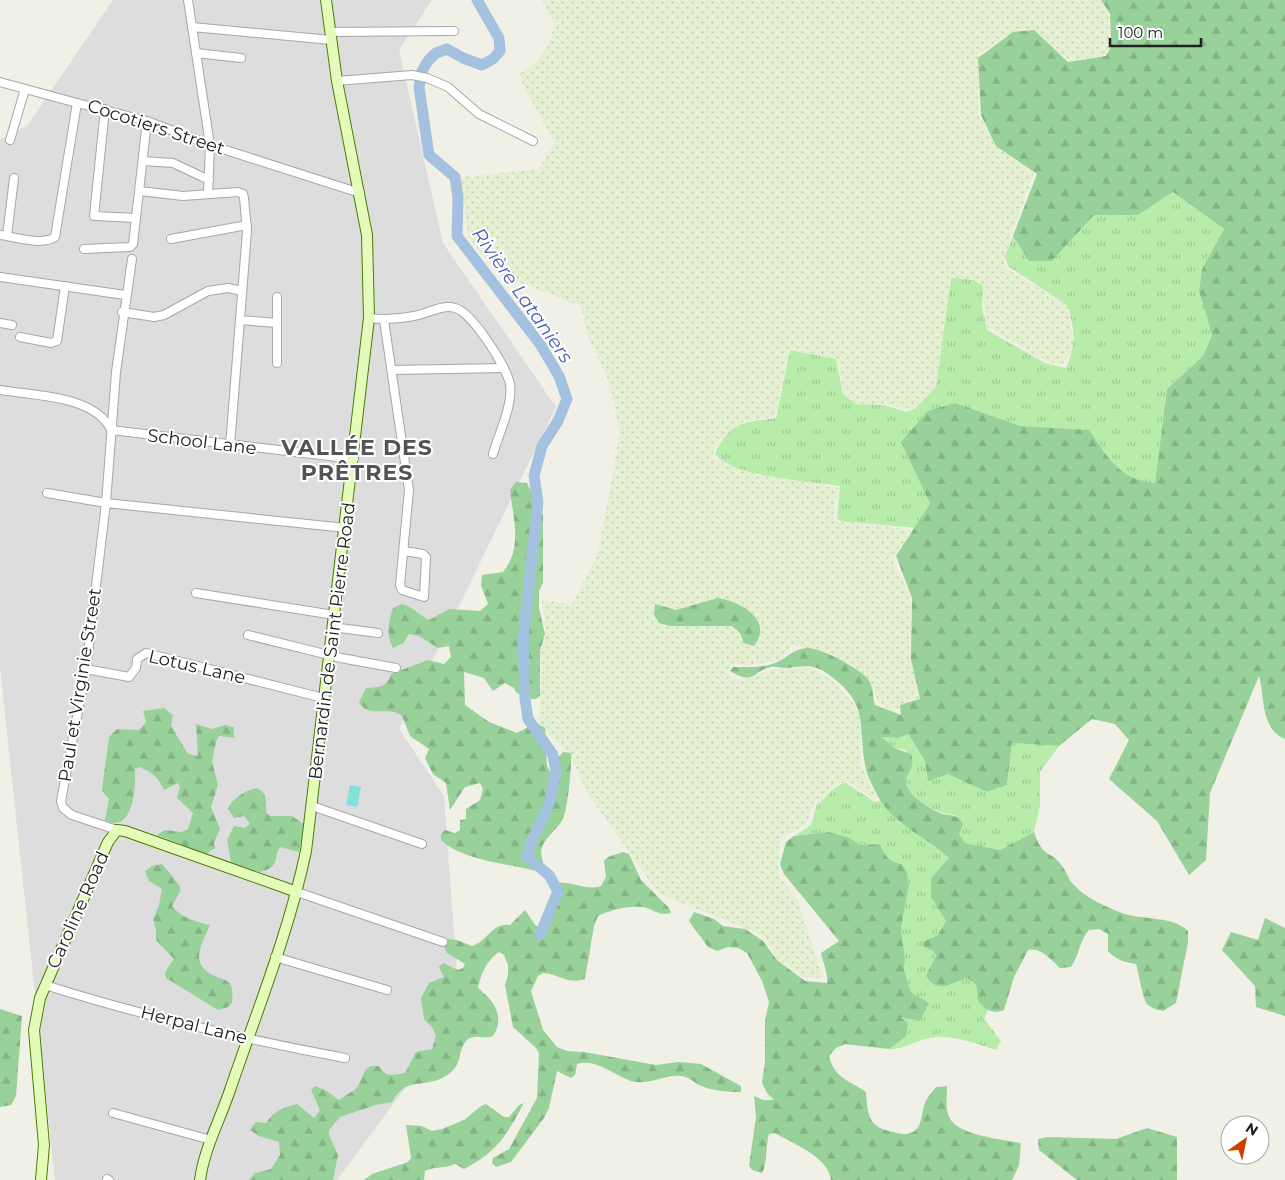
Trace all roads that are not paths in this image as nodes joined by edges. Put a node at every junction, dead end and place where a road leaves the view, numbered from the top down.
1 (188, 0) edge
2 (326, 0) edge
3 (192, 27) junction
4 (454, 31) dead end
5 (331, 36) junction
6 (196, 53) junction
7 (241, 58) dead end
8 (0, 82) edge
9 (337, 82) junction
10 (25, 88) junction
11 (77, 103) junction
12 (105, 109) junction
13 (147, 121) junction
14 (10, 140) dead end
15 (533, 141) dead end
16 (210, 145) junction
17 (143, 161) junction
18 (14, 178) dead end
19 (209, 180) junction
20 (140, 191) junction
21 (360, 193) junction
22 (208, 194) junction
23 (136, 218) junction
24 (247, 228) junction
25 (3, 235) edge
26 (171, 239) dead end
27 (84, 250) dead end
28 (132, 259) dead end
29 (0, 277) edge
30 (65, 286) junction
31 (242, 291) junction
32 (125, 294) junction
33 (277, 297) dead end
34 (122, 312) junction
35 (369, 318) junction
36 (240, 320) junction
37 (384, 320) junction
38 (0, 323) edge
39 (277, 323) junction
40 (12, 325) dead end
41 (20, 337) dead end
42 (277, 363) dead end
43 (503, 368) junction
44 (392, 370) junction
45 (0, 390) edge
46 (111, 430) junction
47 (230, 446) junction
48 (493, 454) dead end
49 (354, 459) junction
50 (47, 493) dead end
51 (106, 503) junction
52 (346, 528) junction
53 (404, 551) junction
54 (196, 594) dead end
55 (334, 615) junction
56 (332, 627) junction
57 (378, 633) dead end
58 (248, 635) dead end
59 (329, 654) junction
60 (396, 668) dead end
61 (86, 669) junction
62 (323, 698) junction
63 (312, 806) junction
64 (117, 830) junction
65 (422, 844) dead end
66 (297, 892) junction
67 (443, 942) dead end
68 (275, 957) junction
69 (44, 985) junction
70 (388, 990) dead end
71 (248, 1039) junction
72 (344, 1058) dead end
73 (113, 1114) dead end
74 (212, 1140) junction
75 (41, 1180) edge
76 (200, 1180) edge

1 - 3 street
2 - 5 main road, Bernardin de Saint Pierre Road
3 - 5 street
3 - 6 street
4 - 5 street
5 - 9 main road, Bernardin de Saint Pierre Road
6 - 7 street
6 - 16 street
8 - 10 street
9 - 15 street
9 - 21 main road, Bernardin de Saint Pierre Road
10 - 11 street
10 - 14 street
11 - 12 street, Cocotiers Street
11 - 25 street, Cocotiers Street
12 - 13 street, Cocotiers Street
12 - 23 street
13 - 16 street, Cocotiers Street
13 - 17 street
16 - 19 street
16 - 21 street, Cocotiers Street
17 - 19 street
17 - 20 street
18 - 25 street
19 - 22 street
20 - 22 street
20 - 23 street
21 - 35 main road, Bernardin de Saint Pierre Road
22 - 24 street
23 - 27 street
24 - 26 street
24 - 31 street
28 - 32 street, Paul et Virginie Street
29 - 30 street
30 - 32 street
30 - 41 street
31 - 34 street
31 - 36 street
32 - 34 street, Paul et Virginie Street
33 - 39 street
34 - 46 street, Paul et Virginie Street
35 - 37 street
35 - 49 main road, Bernardin de Saint Pierre Road
36 - 39 street
36 - 47 street
37 - 43 street
37 - 44 street
38 - 40 street
39 - 42 street
43 - 44 street
43 - 48 street
44 - 53 street
45 - 46 street
46 - 47 street, School Lane
46 - 51 street, Paul et Virginie Street
47 - 49 street, School Lane
49 - 52 main road, Bernardin de Saint Pierre Road
50 - 51 street
51 - 52 street
51 - 61 street, Paul et Virginie Street
52 - 55 main road, Bernardin de Saint Pierre Road
53 - 53 street
54 - 55 street
55 - 56 main road, Bernardin de Saint Pierre Road
56 - 57 street
56 - 59 main road, Bernardin de Saint Pierre Road
58 - 59 street
59 - 60 street
59 - 62 main road, Bernardin de Saint Pierre Road
61 - 62 street, Lotus Lane
61 - 64 street, Paul et Virginie Street
62 - 63 main road, Bernardin de Saint Pierre Road
63 - 65 street
63 - 66 main road, Bernardin de Saint Pierre Road
64 - 66 main road, Caroline Road
64 - 69 main road, Caroline Road
66 - 67 street
66 - 68 main road, Bernardin de Saint Pierre Road
68 - 70 street
68 - 71 main road, Bernardin de Saint Pierre Road
69 - 71 street, Herpal Lane
69 - 75 main road, Caroline Road
71 - 72 street, Herpal Lane
71 - 74 main road, Bernardin de Saint Pierre Road
73 - 74 street
74 - 76 main road, Bernardin de Saint Pierre Road

